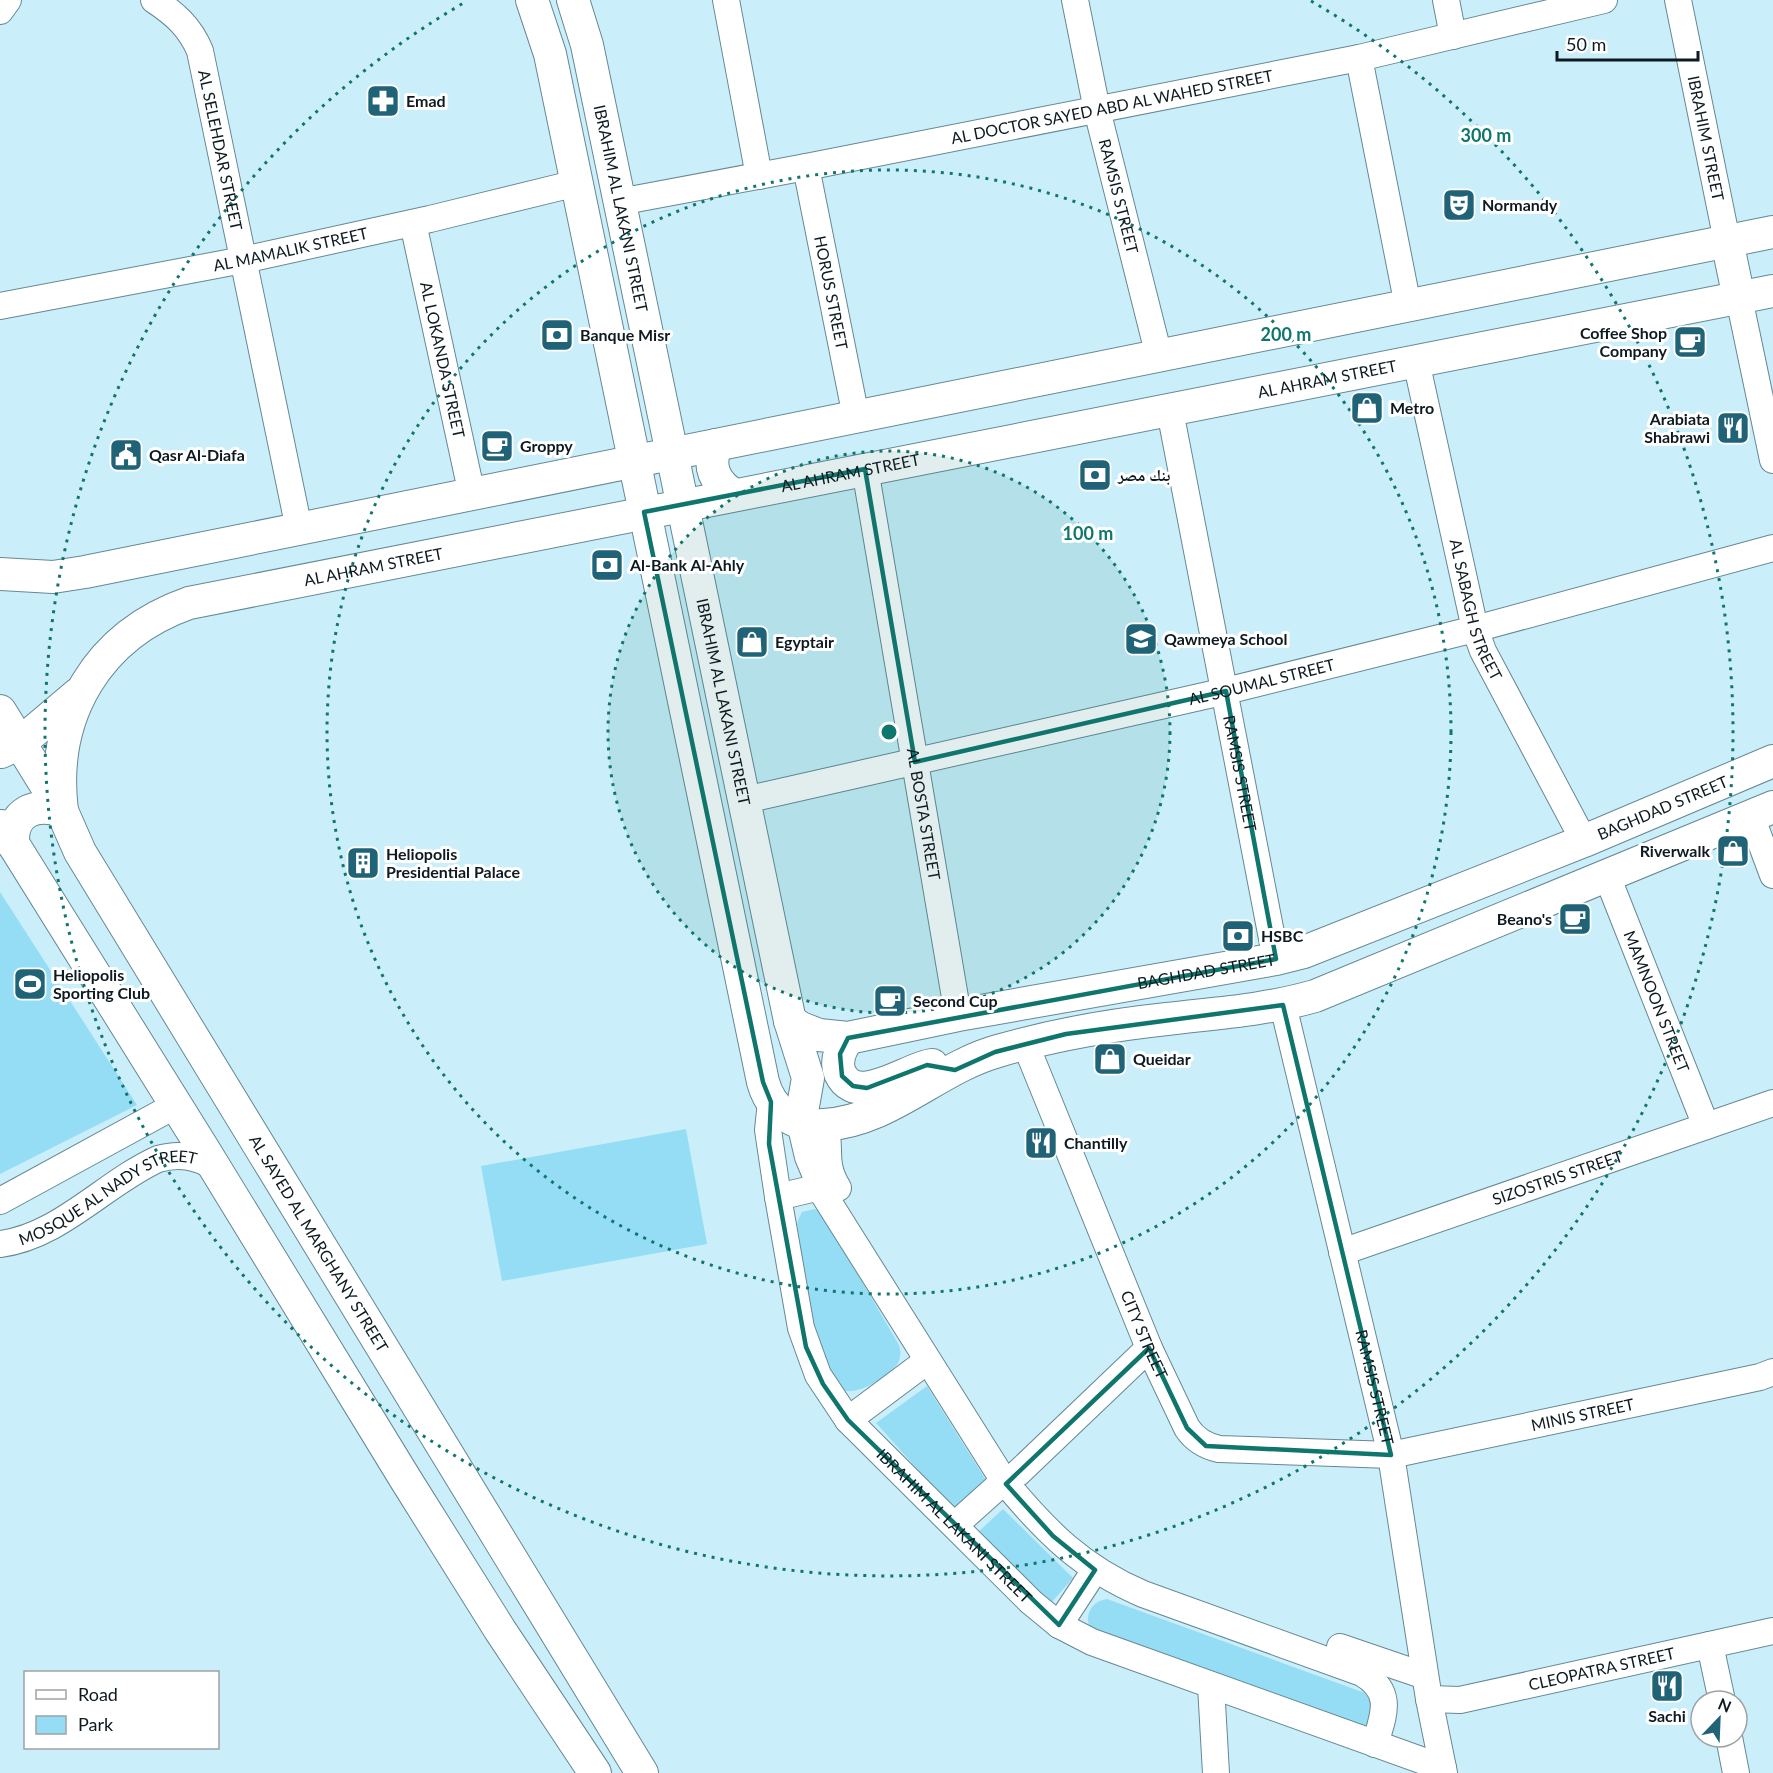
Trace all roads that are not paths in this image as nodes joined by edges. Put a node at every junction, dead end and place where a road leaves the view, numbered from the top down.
1 (8, 0) edge
2 (154, 0) edge
3 (532, 0) edge
4 (573, 0) edge
5 (726, 0) edge
6 (1075, 0) edge
7 (1446, 0) edge
8 (1604, 0) edge
9 (1678, 0) edge
10 (0, 11) edge
11 (1453, 36) junction
12 (1359, 58) junction
13 (1097, 110) junction
14 (806, 167) junction
15 (759, 176) junction
16 (577, 183) junction
17 (619, 202) junction
18 (413, 223) junction
19 (1773, 232) edge
20 (1727, 241) junction
21 (243, 260) junction
22 (1773, 291) edge
23 (1738, 298) junction
24 (0, 306) edge
25 (1408, 306) junction
26 (1159, 356) junction
27 (1416, 361) junction
28 (1170, 411) junction
29 (856, 417) junction
30 (716, 445) junction
31 (671, 454) junction
32 (1773, 460) edge
33 (634, 462) junction
34 (865, 470) junction
35 (472, 495) junction
36 (734, 495) junction
37 (683, 505) junction
38 (645, 513) junction
39 (299, 529) junction
40 (1773, 548) edge
41 (5, 569) edge
42 (1475, 629) junction
43 (82, 690) junction
44 (1226, 691) junction
45 (0, 711) edge
46 (10, 748) edge
47 (1773, 761) edge
48 (915, 762) junction
49 (745, 800) junction
50 (62, 811) junction
51 (1762, 812) edge
52 (6, 833) edge
53 (1584, 841) junction
54 (1773, 875) edge
55 (1607, 876) junction
56 (1276, 959) junction
57 (1282, 1005) junction
58 (958, 1015) junction
59 (790, 1021) junction
60 (848, 1038) junction
61 (1025, 1043) junction
62 (954, 1070) junction
63 (808, 1078) junction
64 (767, 1092) junction
65 (1773, 1103) edge
66 (176, 1105) junction
67 (812, 1124) junction
68 (1706, 1126) junction
69 (215, 1167) junction
70 (820, 1187) junction
71 (778, 1197) junction
72 (0, 1201) edge
73 (0, 1244) edge
74 (1342, 1252) junction
75 (1149, 1348) junction
76 (927, 1361) junction
77 (1773, 1372) edge
78 (848, 1420) junction
79 (1391, 1455) junction
80 (1011, 1477) junction
81 (955, 1525) junction
82 (1095, 1570) junction
83 (1059, 1625) junction
84 (1773, 1631) edge
85 (1710, 1645) junction
86 (1211, 1686) junction
87 (1427, 1688) junction
88 (1719, 1689) edge
89 (1375, 1744) junction
90 (1731, 1749) edge
91 (1444, 1771) edge
92 (595, 1773) edge
93 (642, 1773) edge
94 (1216, 1773) edge
95 (1736, 1773) edge

1 - 10 street
2 - 21 street, AL SELEHDAR STREET
3 - 16 main road, IBRAHIM AL LAKANI STREET
4 - 17 main road, IBRAHIM AL LAKANI STREET
5 - 15 street
6 - 13 street, RAMSIS STREET
7 - 11 street
8 - 11 street, AL DOCTOR SAYED ABD AL WAHED STREET
9 - 20 street, IBRAHIM STREET
11 - 12 street, AL DOCTOR SAYED ABD AL WAHED STREET
12 - 13 street, AL DOCTOR SAYED ABD AL WAHED STREET
12 - 25 street
13 - 14 street, AL DOCTOR SAYED ABD AL WAHED STREET
13 - 26 street, RAMSIS STREET
14 - 15 street, AL DOCTOR SAYED ABD AL WAHED STREET
14 - 29 street, HORUS STREET
15 - 17 street, AL DOCTOR SAYED ABD AL WAHED STREET
16 - 18 street, AL MAMALIK STREET
16 - 33 main road, IBRAHIM AL LAKANI STREET
17 - 31 main road, IBRAHIM AL LAKANI STREET
18 - 21 street, AL MAMALIK STREET
18 - 35 street, AL LOKANDA STREET
19 - 20 main road
20 - 23 main road
20 - 25 main road
21 - 24 street, AL MAMALIK STREET
21 - 39 street, AL SELEHDAR STREET
22 - 23 main road, AL AHRAM STREET
23 - 27 main road, AL AHRAM STREET
23 - 32 street
25 - 26 main road
26 - 29 main road
27 - 28 main road, AL AHRAM STREET
27 - 42 street, AL SABAGH STREET
28 - 34 main road, AL AHRAM STREET
28 - 44 street, RAMSIS STREET
29 - 30 main road
30 - 31 main road
30 - 36 main road
31 - 33 main road
31 - 37 main road, IBRAHIM AL LAKANI STREET
33 - 35 main road
33 - 38 main road, IBRAHIM AL LAKANI STREET
34 - 36 main road, AL AHRAM STREET
34 - 48 street, AL BOSTA STREET
35 - 39 main road
36 - 37 main road, AL AHRAM STREET
37 - 38 main road, AL AHRAM STREET
37 - 49 main road, IBRAHIM AL LAKANI STREET
38 - 43 main road, AL AHRAM STREET
38 - 64 main road, IBRAHIM AL LAKANI STREET
39 - 41 main road
40 - 42 street, AL SOUMAL STREET
42 - 44 street, AL SOUMAL STREET
42 - 53 street, AL SABAGH STREET
43 - 46 main road
43 - 50 main road, AL AHRAM STREET
44 - 48 street, AL SOUMAL STREET
44 - 56 street, RAMSIS STREET
45 - 46 main road, AL SAYED AL MARGHANY STREET
46 - 50 main road, AL SAYED AL MARGHANY STREET
47 - 53 main road, BAGHDAD STREET
48 - 49 street, AL SOUMAL STREET
48 - 58 street, AL BOSTA STREET
49 - 59 main road, IBRAHIM AL LAKANI STREET
50 - 52 main road
50 - 93 main road, AL SAYED AL MARGHANY STREET
51 - 54 street
51 - 55 main road
52 - 66 main road
53 - 56 main road, BAGHDAD STREET
55 - 57 main road
55 - 68 street, MAMNOON STREET
56 - 58 main road, BAGHDAD STREET
57 - 61 main road
57 - 74 street, RAMSIS STREET
58 - 60 main road, BAGHDAD STREET
59 - 60 main road, BAGHDAD STREET
59 - 63 main road, IBRAHIM AL LAKANI STREET
60 - 62 main road
61 - 62 main road
61 - 75 street, CITY STREET
62 - 67 main road
63 - 64 main road
63 - 67 main road, IBRAHIM AL LAKANI STREET
64 - 67 main road
64 - 71 street, IBRAHIM AL LAKANI STREET
65 - 68 street, SIZOSTRIS STREET
66 - 69 main road
66 - 72 street
67 - 70 street, IBRAHIM AL LAKANI STREET
67 - 80 street, IBRAHIM AL LAKANI STREET
68 - 74 street, SIZOSTRIS STREET
69 - 73 street, MOSQUE AL NADY STREET
69 - 92 main road
70 - 71 street
70 - 76 street, IBRAHIM AL LAKANI STREET
71 - 78 street, IBRAHIM AL LAKANI STREET
74 - 79 street, RAMSIS STREET
75 - 79 street, CITY STREET
75 - 80 street
76 - 78 street
76 - 80 street, IBRAHIM AL LAKANI STREET
77 - 79 street, MINIS STREET
78 - 81 street, IBRAHIM AL LAKANI STREET
79 - 87 street, RAMSIS STREET
80 - 81 street
80 - 82 street, IBRAHIM AL LAKANI STREET
80 - 87 street, IBRAHIM AL LAKANI STREET
81 - 83 street, IBRAHIM AL LAKANI STREET
82 - 83 street
82 - 89 street, IBRAHIM AL LAKANI STREET
83 - 86 street, IBRAHIM AL LAKANI STREET
84 - 85 street, CLEOPATRA STREET
85 - 87 street, CLEOPATRA STREET
85 - 88 street
86 - 89 street, IBRAHIM AL LAKANI STREET
86 - 94 street
87 - 91 street, RAMSIS STREET
89 - 91 street, IBRAHIM AL LAKANI STREET
90 - 95 street

